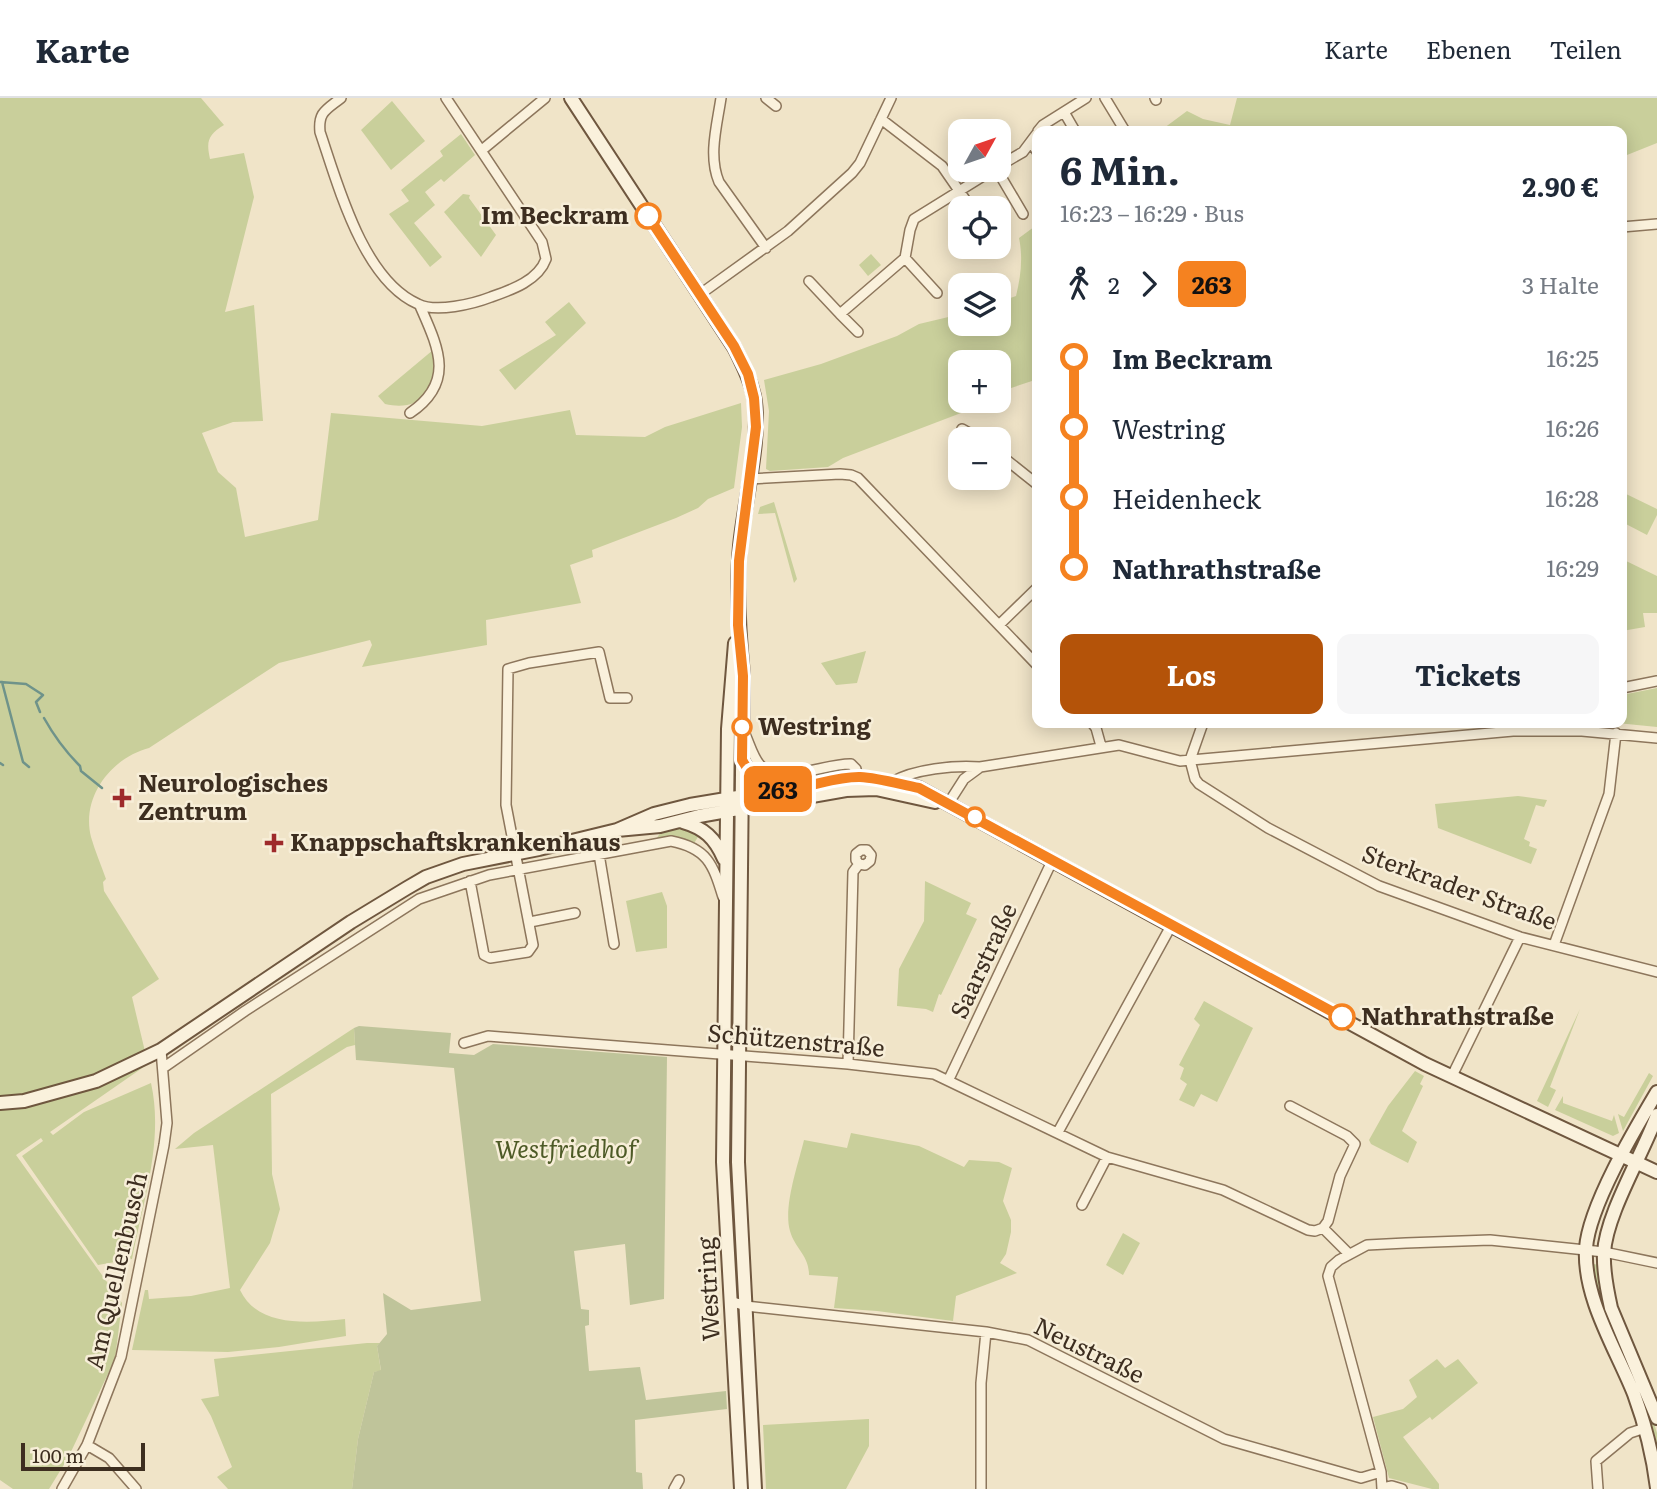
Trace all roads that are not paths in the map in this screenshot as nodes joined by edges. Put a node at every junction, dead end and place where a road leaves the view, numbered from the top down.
1 (341, 98) edge
2 (446, 98) edge
3 (545, 98) edge
4 (571, 98) edge
5 (721, 98) edge
6 (766, 98) edge
7 (891, 98) edge
8 (1086, 98) edge
9 (1105, 98) edge
10 (776, 106) dead end
11 (1063, 112) junction
12 (881, 119) junction
13 (1042, 126) edge
14 (1072, 126) edge
15 (1122, 126) edge
16 (1031, 142) edge
17 (482, 150) junction
18 (1012, 159) edge
19 (973, 182) edge
20 (1005, 182) edge
21 (960, 189) junction
22 (964, 196) edge
23 (1023, 214) dead end
24 (1657, 224) edge
25 (1627, 227) edge
26 (766, 248) junction
27 (905, 258) junction
28 (809, 281) dead end
29 (936, 293) dead end
30 (699, 295) junction
31 (420, 306) junction
32 (841, 314) junction
33 (858, 332) dead end
34 (410, 413) dead end
35 (1011, 462) edge
36 (750, 475) junction
37 (1032, 477) edge
38 (1032, 593) edge
39 (738, 625) junction
40 (999, 625) junction
41 (1032, 660) edge
42 (1657, 681) edge
43 (1627, 687) edge
44 (627, 698) dead end
45 (742, 728) junction
46 (1096, 728) edge
47 (1201, 728) edge
48 (1529, 728) edge
49 (1553, 728) edge
50 (1616, 733) junction
51 (1657, 738) edge
52 (1101, 746) junction
53 (742, 760) junction
54 (1190, 760) junction
55 (981, 767) junction
56 (857, 777) junction
57 (892, 782) junction
58 (782, 791) junction
59 (741, 804) junction
60 (948, 804) junction
61 (727, 805) junction
62 (679, 821) junction
63 (660, 826) junction
64 (617, 830) junction
65 (649, 844) junction
66 (516, 853) junction
67 (599, 854) junction
68 (1053, 859) junction
69 (727, 864) junction
70 (859, 864) dead end
71 (520, 869) junction
72 (470, 881) junction
73 (407, 888) junction
74 (416, 901) junction
75 (725, 903) junction
76 (576, 913) dead end
77 (530, 922) junction
78 (1171, 926) junction
79 (1520, 937) junction
80 (614, 944) dead end
81 (1554, 945) junction
82 (314, 948) junction
83 (323, 961) junction
84 (1657, 972) edge
85 (464, 1043) dead end
86 (161, 1050) junction
87 (731, 1054) junction
88 (848, 1064) junction
89 (163, 1068) junction
90 (1452, 1076) junction
91 (949, 1080) junction
92 (1657, 1092) edge
93 (0, 1103) edge
94 (1290, 1106) dead end
95 (1657, 1115) edge
96 (1058, 1132) junction
97 (1621, 1156) junction
98 (1107, 1157) junction
99 (1636, 1162) junction
100 (1657, 1172) edge
101 (1082, 1205) dead end
102 (1323, 1228) junction
103 (1586, 1249) junction
104 (1604, 1252) junction
105 (1349, 1254) junction
106 (1657, 1263) edge
107 (730, 1301) junction
108 (746, 1306) junction
109 (986, 1332) junction
110 (1657, 1419) edge
111 (1645, 1429) junction
112 (87, 1445) junction
113 (1656, 1471) edge
114 (1381, 1472) junction
115 (679, 1480) dead end
116 (1382, 1488) edge
117 (1657, 1488) edge
118 (62, 1489) edge
119 (136, 1489) edge
120 (674, 1489) edge
121 (741, 1489) edge
122 (755, 1489) edge
123 (981, 1489) edge
124 (1402, 1489) edge
125 (1598, 1489) edge

1 - 31 street
2 - 17 street
3 - 17 street
4 - 30 main road
5 - 26 street
6 - 10 street
7 - 12 street
8 - 11 street
9 - 15 street
11 - 13 street
11 - 14 street
12 - 21 street
12 - 26 street
16 - 18 street
17 - 31 street
19 - 21 street
20 - 23 street
21 - 22 street
21 - 27 street
24 - 25 street
26 - 30 street
27 - 29 street
27 - 32 street
28 - 32 street
30 - 36 main road, Westring
31 - 34 street
32 - 33 street
35 - 37 street
36 - 39 main road, Westring
36 - 40 street
38 - 40 street
39 - 45 main road, Westring
39 - 61 main road, Westring
40 - 41 street
42 - 43 street
44 - 66 street
45 - 53 main road, Westring
45 - 56 street
46 - 52 street
47 - 54 street
48 - 54 street
49 - 50 street
50 - 51 street
50 - 81 street
52 - 54 street
52 - 55 street
53 - 58 main road
53 - 59 main road, Westring
54 - 79 street, Sterkrader Straße
55 - 57 street
55 - 60 street
56 - 57 main road
56 - 58 main road
57 - 60 main road
58 - 59 main road
59 - 60 main road
59 - 61 main road
59 - 87 main road, Westring
60 - 68 main road
61 - 62 main road
61 - 64 main road
61 - 69 main road, Westring
62 - 63 main road
62 - 69 main road
63 - 64 main road
63 - 65 street
64 - 66 main road
65 - 67 street
65 - 75 street
66 - 71 street
66 - 73 main road
67 - 71 street
67 - 80 street
68 - 78 main road
68 - 91 street, Saarstraße
69 - 75 main road, Westring
70 - 88 street
71 - 72 street
71 - 77 street
72 - 74 street
72 - 77 street
73 - 74 street
73 - 82 main road
74 - 83 street
75 - 87 main road, Westring
76 - 77 street
78 - 90 main road
78 - 96 street
79 - 81 street, Sterkrader Straße
79 - 90 street
81 - 84 street, Sterkrader Straße
82 - 83 street
82 - 86 main road
83 - 89 street
85 - 87 street, Schützenstraße
86 - 89 street, Am Quellenbusch
86 - 93 main road
87 - 88 street, Schützenstraße
87 - 107 main road, Westring
87 - 108 main road, Westring
88 - 91 street, Schützenstraße
89 - 112 street, Am Quellenbusch
90 - 97 main road
91 - 96 street, Schützenstraße
92 - 97 main road
94 - 102 street
95 - 99 main road
96 - 98 street, Schützenstraße
97 - 99 main road
97 - 103 main road
98 - 101 street
98 - 102 street, Schützenstraße
99 - 100 main road
99 - 104 main road
102 - 105 street
103 - 104 street
103 - 105 street
103 - 111 main road
104 - 106 street
104 - 110 main road
105 - 114 street
107 - 108 street, Neustraße
107 - 121 main road, Westring
108 - 109 street, Neustraße
108 - 122 main road, Westring
109 - 114 street, Neustraße
109 - 123 street
111 - 113 main road
111 - 125 street
112 - 118 street, Am Quellenbusch
112 - 119 street
113 - 117 main road
114 - 116 street
115 - 120 street
116 - 124 street

